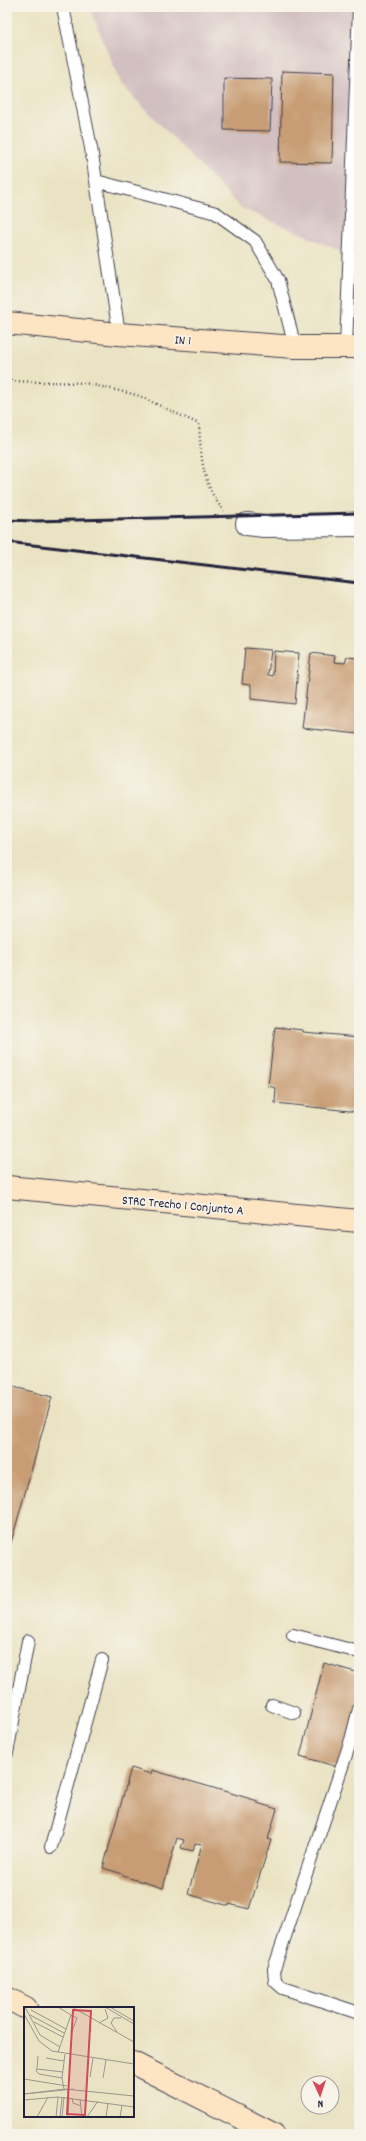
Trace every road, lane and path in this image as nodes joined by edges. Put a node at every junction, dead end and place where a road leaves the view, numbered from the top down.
1 (63, 7) edge
2 (359, 7) edge
3 (96, 181) junction
4 (7, 322) edge
5 (119, 334) junction
6 (352, 347) edge
7 (295, 348) junction
8 (7, 381) edge
9 (247, 524) joint
10 (359, 525) edge
11 (7, 1187) edge
12 (359, 1221) edge
13 (293, 1635) dead end
14 (28, 1641) dead end
15 (359, 1652) edge
16 (102, 1660) dead end
17 (272, 1706) dead end
18 (359, 1709) edge
19 (294, 1713) dead end
20 (7, 1753) edge
21 (51, 1847) dead end
22 (7, 1998) edge
23 (24, 2007) edge
24 (359, 2013) edge
25 (134, 2064) edge
26 (272, 2134) edge

1 - 3 lane
2 - 6 lane
3 - 5 lane
3 - 7 lane
4 - 5 main road, IN 1
5 - 7 main road, IN 1
6 - 7 main road, IN 1
8 - 9 path
9 - 10 street
11 - 12 main road, STRC Trecho 1 Conjunto A
13 - 15 lane
14 - 20 lane
16 - 21 lane
17 - 19 lane
18 - 24 lane
22 - 23 main road
25 - 26 main road

